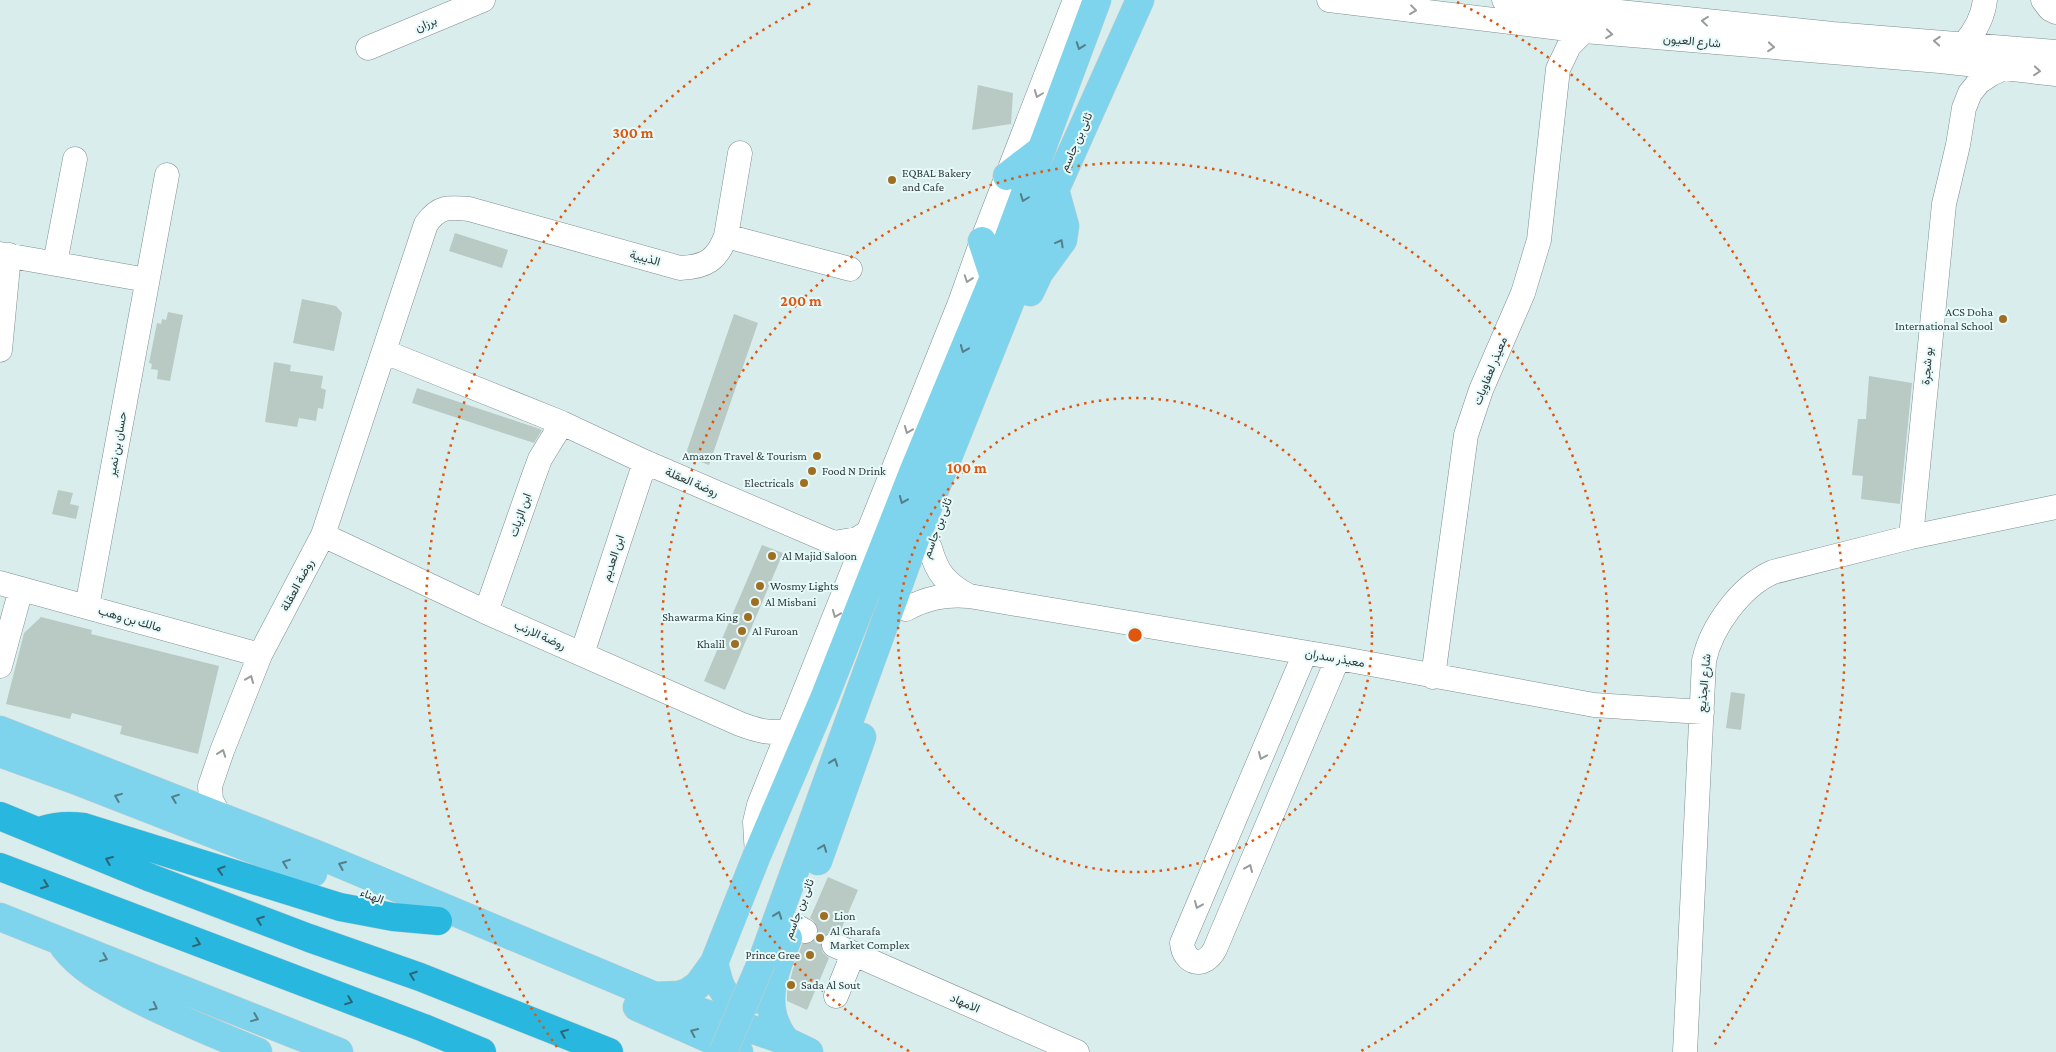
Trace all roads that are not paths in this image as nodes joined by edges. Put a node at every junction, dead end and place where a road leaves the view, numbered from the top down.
1 (483, 0) edge
2 (1140, 0) edge
3 (1152, 0) edge
4 (1329, 0) edge
5 (1504, 0) edge
6 (2043, 0) edge
7 (1089, 3) edge
8 (1984, 4) edge
9 (2056, 12) edge
10 (1534, 26) junction
11 (1584, 31) junction
12 (1965, 43) junction
13 (368, 48) dead end
14 (2056, 52) edge
15 (2004, 57) junction
16 (1113, 61) junction
17 (1940, 61) junction
18 (1558, 69) junction
19 (2056, 74) edge
20 (1964, 108) junction
21 (1074, 147) junction
22 (1042, 149) junction
23 (740, 153) dead end
24 (74, 159) dead end
25 (166, 175) dead end
26 (1007, 176) junction
27 (1056, 190) junction
28 (469, 209) joint
29 (726, 236) junction
30 (982, 241) junction
31 (4, 254) edge
32 (55, 264) junction
33 (850, 269) dead end
34 (994, 277) junction
35 (147, 280) junction
36 (0, 350) edge
37 (385, 352) junction
38 (562, 423) junction
39 (645, 462) junction
40 (2056, 507) edge
41 (867, 534) junction
42 (323, 535) junction
43 (1911, 537) junction
44 (834, 543) junction
45 (930, 548) junction
46 (850, 579) junction
47 (11, 586) edge
48 (969, 596) junction
49 (87, 606) junction
50 (906, 609) junction
51 (486, 612) junction
52 (1305, 653) junction
53 (582, 654) junction
54 (260, 655) junction
55 (1338, 658) junction
56 (0, 666) edge
57 (1433, 676) junction
58 (1702, 712) junction
59 (1277, 720) junction
60 (789, 730) junction
61 (760, 731) junction
62 (1306, 733) junction
63 (3, 734) edge
64 (779, 754) junction
65 (1237, 813) junction
66 (219, 815) junction
67 (0, 816) edge
68 (1267, 826) junction
69 (40, 831) junction
70 (757, 855) junction
71 (0, 867) edge
72 (0, 917) edge
73 (438, 921) junction
74 (59, 940) junction
75 (714, 963) junction
76 (766, 973) junction
77 (655, 996) junction
78 (836, 996) dead end
79 (797, 1046) edge
80 (477, 1051) edge
81 (258, 1052) edge
82 (339, 1052) edge
83 (609, 1052) edge
84 (723, 1052) edge
85 (739, 1052) edge
86 (1077, 1052) edge
87 (1685, 1052) edge

1 - 13 street, برزان
2 - 16 main road, ثانى بن جاسم
3 - 21 main road
4 -> 10 street, شارع العيون
12 -> 5 street, شارع العيون
6 - 9 street
7 - 16 main road
7 -> 22 main road
7 -> 26 street
8 - 12 street
8 - 15 street
10 - 11 street, شارع العيون
10 - 18 street, معيذر لعفاويات
11 -> 17 street, شارع العيون
11 - 18 street, معيذر لعفاويات
12 - 15 street, شارع العيون
14 - 15 street, شارع العيون
15 - 17 street, شارع العيون
15 -> 19 street, شارع العيون
15 - 20 street, بو شجرة
16 - 21 main road, ثانى بن جاسم
17 - 20 street, بو شجرة
18 - 57 street, معيذر لعفاويات
20 - 43 street, بو شجرة
21 - 27 main road, ثانى بن جاسم
22 - 26 main road
22 -> 34 main road
23 - 29 street, الذيبية
24 - 32 street
25 - 35 street, حسان بن نمير
26 - 30 street
45 -> 27 main road, ثانى بن جاسم
76 -> 27 main road
28 - 29 street, الذيبية
28 - 37 street, روضة العقلة
29 - 33 street
30 - 34 main road
30 -> 41 street
31 - 32 street
31 - 36 street
32 - 35 street
34 -> 70 main road
35 - 49 street, حسان بن نمير
37 - 38 street, روضة العقلة
37 - 42 street, روضة العقلة
38 - 39 street, روضة العقلة
38 - 51 street, ابن الزيات
39 - 44 street, روضة العقلة
39 - 53 street, ابن العديم
40 - 43 street, شارع الجذيع
41 - 44 street
41 - 46 street
42 - 51 street, روضة الارنب
42 - 54 street, روضة العقلة
43 - 58 street, شارع الجذيع
44 - 46 street
45 - 48 street, معيذر سدران
45 - 50 main road, ثانى بن جاسم
46 -> 60 street
47 - 49 street, مالك بن وهب
47 - 56 street
48 - 50 street, معيذر سدران
48 - 52 street, معيذر سدران
49 - 54 street, مالك بن وهب
76 -> 50 main road, ثانى بن جاسم
51 - 53 street, روضة الارنب
52 - 55 street, معيذر سدران
52 - 59 street
53 - 61 street, روضة الارنب
66 -> 54 street, روضة العقلة
55 - 57 street, معيذر سدران
55 - 62 street
57 - 58 street, معيذر سدران
58 - 87 street, شارع الجذيع
59 - 62 street
59 -> 65 street
60 - 61 street, روضة الارنب
60 - 64 street
61 - 64 street
62 - 68 street
66 -> 63 main road
73 -> 63 main road, الهناء
64 - 70 street
65 - 68 street
65 -> 68 street
77 -> 66 main road
67 - 69 highway
73 -> 69 highway
83 -> 69 highway
70 - 75 main road
71 -> 80 highway
72 - 74 main road
85 -> 73 main road, الهناء
74 -> 81 main road
74 -> 82 main road
75 - 76 main road
75 - 77 main road
76 - 79 main road, ثانى بن جاسم
76 - 84 main road, bridge
77 - 79 main road
78 - 86 street, الامهاد

